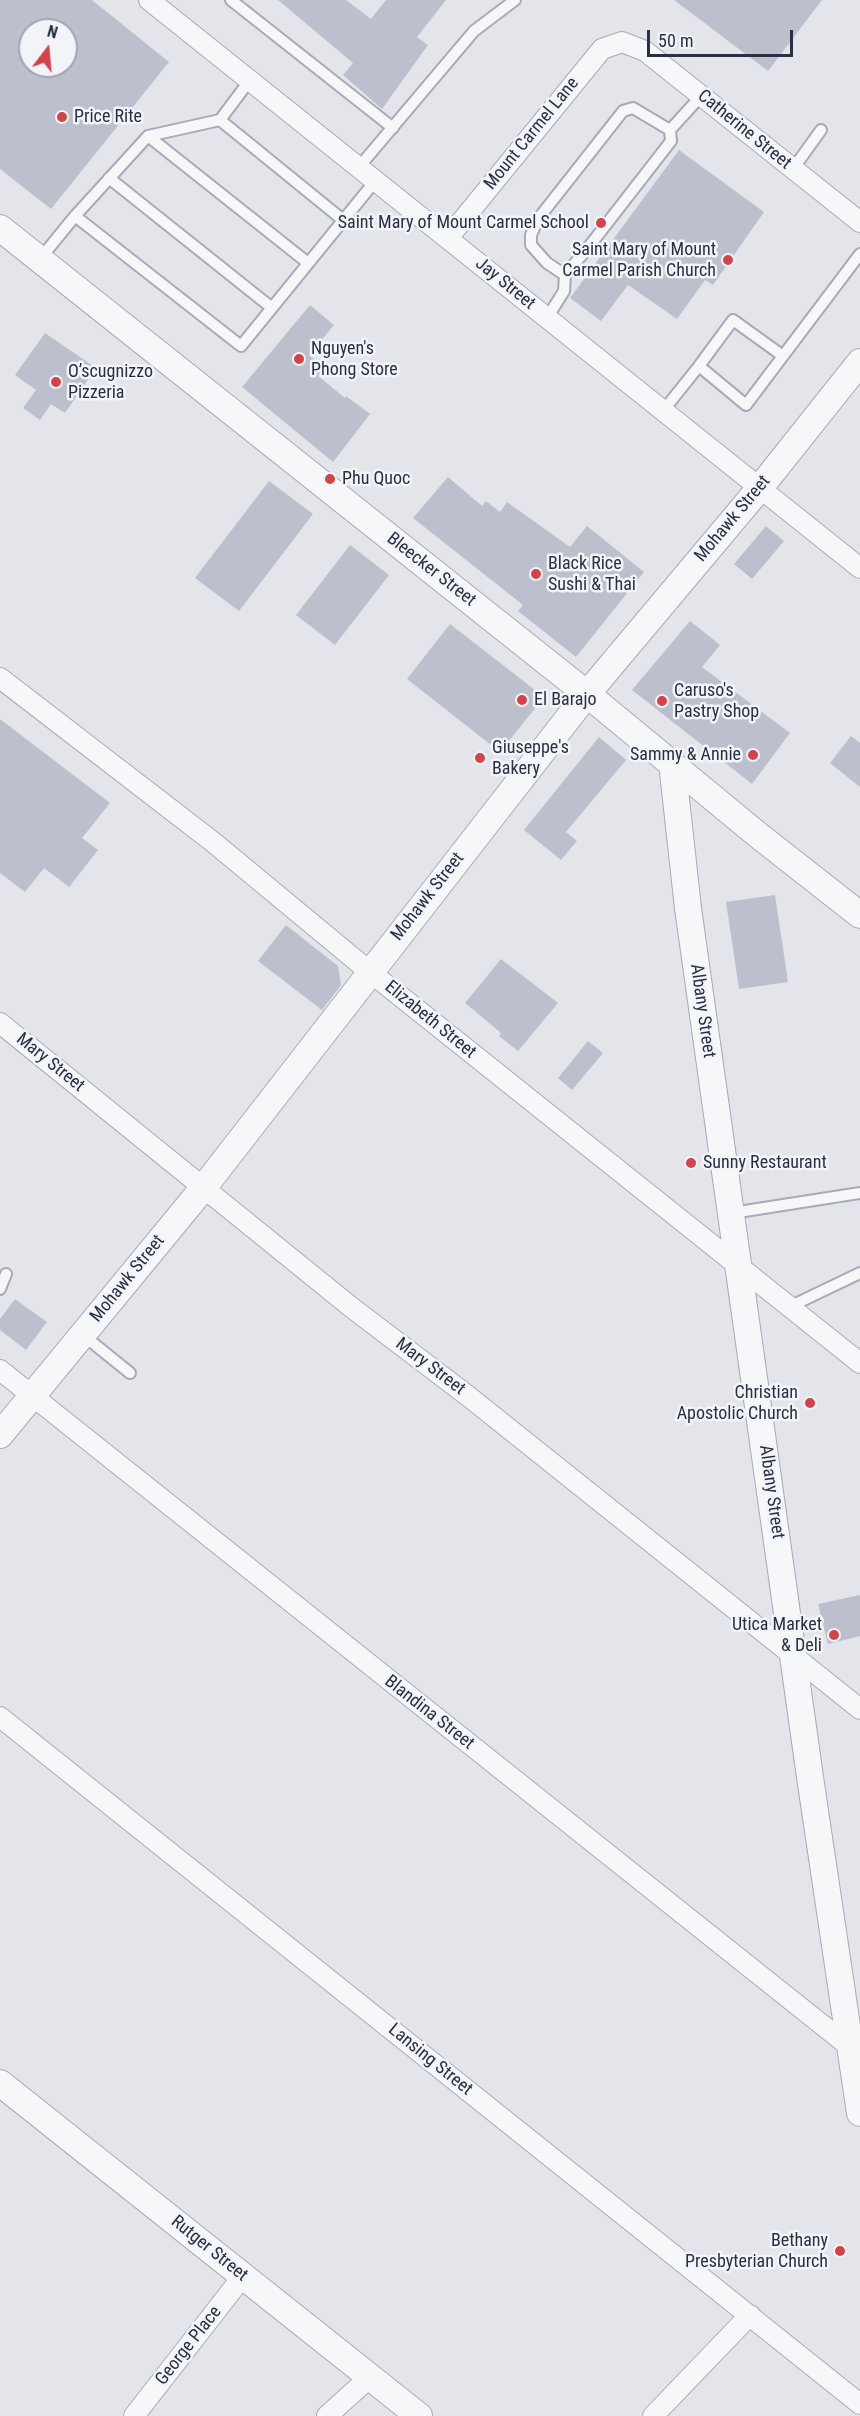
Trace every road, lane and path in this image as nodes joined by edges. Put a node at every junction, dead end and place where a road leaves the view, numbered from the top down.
1 (149, 0) edge
2 (231, 0) edge
3 (515, 0) edge
4 (625, 42) joint
5 (250, 80) junction
6 (701, 96) junction
7 (220, 120) junction
8 (393, 128) junction
9 (670, 130) junction
10 (821, 130) dead end
11 (148, 136) junction
12 (359, 167) junction
13 (793, 169) junction
14 (109, 178) junction
15 (376, 180) junction
16 (75, 216) junction
17 (343, 220) junction
18 (860, 222) edge
19 (0, 228) edge
20 (448, 237) junction
21 (860, 254) edge
22 (40, 260) junction
23 (308, 263) junction
24 (565, 274) junction
25 (272, 308) junction
26 (547, 318) junction
27 (783, 356) junction
28 (860, 362) edge
29 (699, 366) junction
30 (663, 411) junction
31 (759, 489) junction
32 (860, 568) edge
33 (0, 678) edge
34 (588, 694) junction
35 (672, 763) junction
36 (860, 915) edge
37 (370, 972) junction
38 (0, 1023) edge
39 (204, 1187) junction
40 (860, 1192) edge
41 (732, 1213) junction
42 (740, 1268) junction
43 (860, 1273) edge
44 (6, 1274) dead end
45 (0, 1289) edge
46 (789, 1307) junction
47 (83, 1334) junction
48 (860, 1363) edge
49 (0, 1370) edge
50 (130, 1373) dead end
51 (32, 1396) junction
52 (0, 1435) edge
53 (793, 1655) junction
54 (860, 1709) edge
55 (0, 1717) edge
56 (856, 2052) edge
57 (0, 2083) edge
58 (860, 2113) edge
59 (243, 2276) junction
60 (750, 2315) junction
61 (370, 2377) junction
62 (860, 2404) edge
63 (134, 2416) edge
64 (327, 2416) edge
65 (419, 2416) edge
66 (653, 2416) edge

1 - 5 street, Jay Street
2 - 8 lane
3 - 8 lane
4 - 6 street, Catherine Street
4 - 20 street, Mount Carmel Lane
5 - 7 lane
5 - 12 street, Jay Street
6 - 9 lane
6 - 13 street, Catherine Street
7 - 11 lane
7 - 17 lane
8 - 12 lane
9 - 24 lane
9 - 24 lane
10 - 13 lane
11 - 14 lane
11 - 23 lane
12 - 15 street, Jay Street
13 - 18 street, Catherine Street
14 - 16 lane
14 - 25 lane
15 - 17 lane
15 - 20 street, Jay Street
16 - 22 lane
16 - 25 lane
17 - 23 lane
19 - 22 street, Bleecker Street
20 - 26 street, Jay Street
21 - 27 lane
22 - 34 street, Bleecker Street
23 - 25 lane
24 - 26 lane
26 - 30 street, Jay Street
27 - 29 lane
27 - 29 lane
28 - 31 street, Mohawk Street
29 - 30 lane
30 - 31 street, Jay Street
31 - 32 street, Jay Street
31 - 34 street, Mohawk Street
33 - 37 street, Elizabeth Street
34 - 35 street, Bleecker Street
34 - 37 street, Mohawk Street
35 - 36 street, Bleecker Street
35 - 41 street, Albany Street
37 - 39 street, Mohawk Street
37 - 42 street, Elizabeth Street
38 - 39 street, Mary Street
39 - 47 street, Mohawk Street
39 - 53 street, Mary Street
40 - 41 lane
41 - 42 street, Albany Street
42 - 46 street, Elizabeth Street
42 - 53 street, Albany Street
43 - 46 lane
44 - 45 lane
46 - 48 street, Elizabeth Street
47 - 50 lane
47 - 51 street, Mohawk Street
49 - 51 street, Blandina Street
51 - 52 street, Mohawk Street
51 - 56 street, Blandina Street
53 - 54 street, Mary Street
53 - 56 street, Albany Street
55 - 60 street, Lansing Street
56 - 58 street, Albany Street
57 - 59 street, Rutger Street
59 - 61 street, Rutger Street
59 - 63 street, George Place
60 - 62 street, Lansing Street
60 - 66 street
61 - 64 street
61 - 65 street, Rutger Street

